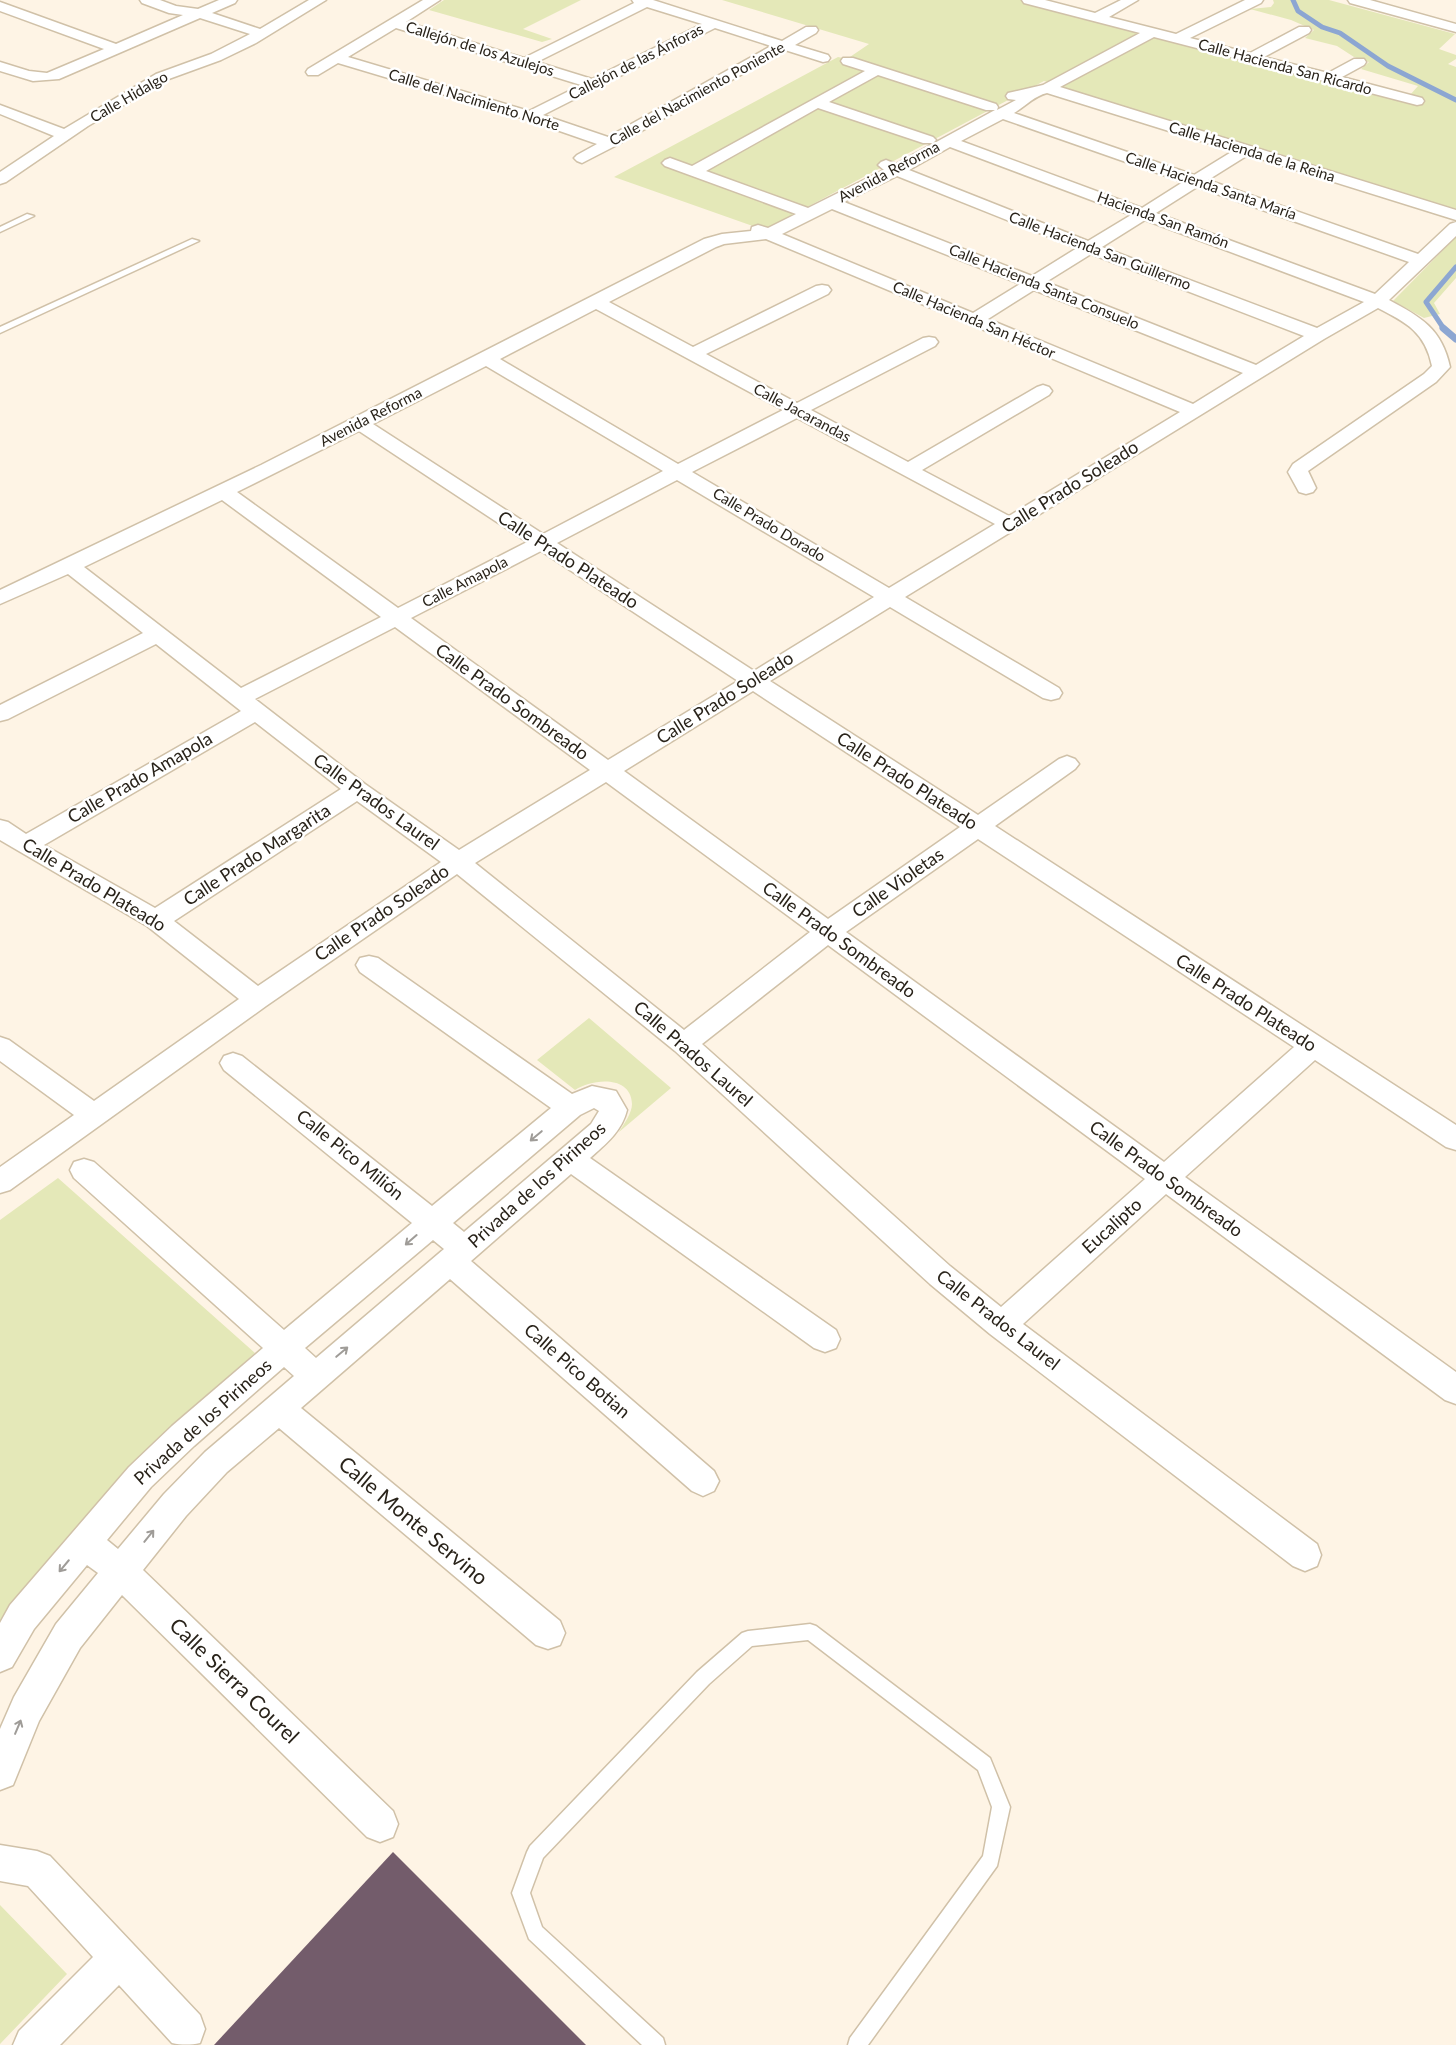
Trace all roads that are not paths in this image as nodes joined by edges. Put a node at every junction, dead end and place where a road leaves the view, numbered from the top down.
1 (147, 0) edge
2 (230, 0) edge
3 (318, 0) edge
4 (433, 0) edge
5 (1029, 0) edge
6 (1131, 0) edge
7 (1256, 0) edge
8 (1355, 0) edge
9 (643, 1) edge
10 (0, 6) edge
11 (186, 14) junction
12 (1096, 18) junction
13 (395, 23) junction
14 (715, 23) junction
15 (1456, 28) edge
16 (812, 30) dead end
17 (1304, 30) dead end
18 (1153, 32) junction
19 (257, 37) junction
20 (1177, 39) junction
21 (784, 45) junction
22 (116, 49) junction
23 (336, 58) junction
24 (823, 58) dead end
25 (1252, 58) junction
26 (848, 61) dead end
27 (1359, 62) dead end
28 (525, 63) junction
29 (0, 66) edge
30 (876, 70) junction
31 (313, 72) dead end
32 (1330, 78) junction
33 (593, 84) junction
34 (1048, 88) junction
35 (1417, 101) dead end
36 (818, 103) junction
37 (0, 109) edge
38 (996, 110) junction
39 (530, 116) junction
40 (65, 135) junction
41 (928, 140) junction
42 (947, 141) junction
43 (610, 142) junction
44 (1245, 150) junction
45 (582, 158) dead end
46 (670, 163) dead end
47 (890, 167) junction
48 (694, 171) junction
49 (0, 179) edge
50 (1196, 181) junction
51 (832, 202) junction
52 (803, 211) junction
53 (1144, 213) junction
54 (1456, 215) edge
55 (30, 216) dead end
56 (1456, 227) edge
57 (0, 230) edge
58 (755, 234) junction
59 (195, 240) dead end
60 (1090, 248) junction
61 (1420, 260) junction
62 (1033, 283) junction
63 (822, 290) dead end
64 (1378, 301) junction
65 (596, 302) junction
66 (974, 320) junction
67 (0, 330) edge
68 (1318, 335) junction
69 (929, 342) dead end
70 (692, 354) junction
71 (486, 358) junction
72 (1257, 372) junction
73 (1043, 391) dead end
74 (797, 410) junction
75 (1194, 411) junction
76 (359, 423) junction
77 (908, 470) junction
78 (678, 472) junction
79 (1306, 488) dead end
80 (223, 490) junction
81 (1009, 524) junction
82 (541, 542) junction
83 (70, 566) junction
84 (890, 597) junction
85 (0, 598) edge
86 (396, 617) junction
87 (158, 634) junction
88 (753, 681) junction
89 (1052, 693) dead end
90 (248, 705) junction
91 (0, 714) edge
92 (1067, 764) dead end
93 (607, 771) junction
94 (357, 790) junction
95 (977, 827) junction
96 (0, 828) edge
97 (25, 845) junction
98 (458, 862) junction
99 (156, 920) junction
100 (828, 932) junction
101 (369, 965) dead end
102 (257, 999) junction
103 (684, 1044) junction
104 (1313, 1046) junction
105 (0, 1047) edge
106 (233, 1063) dead end
107 (570, 1107) junction
108 (94, 1115) junction
109 (1456, 1139) edge
110 (571, 1159) junction
111 (84, 1170) dead end
112 (1166, 1178) junction
113 (0, 1182) edge
114 (432, 1221) junction
115 (458, 1255) junction
116 (1001, 1325) junction
117 (825, 1339) dead end
118 (283, 1349) junction
119 (315, 1376) junction
120 (1456, 1390) edge
121 (278, 1408) junction
122 (703, 1481) dead end
123 (84, 1542) junction
124 (1305, 1555) dead end
125 (121, 1571) junction
126 (548, 1633) dead end
127 (0, 1655) edge
128 (0, 1772) edge
129 (380, 1824) dead end
130 (0, 1863) edge
131 (119, 1958) junction
132 (186, 2029) dead end
133 (33, 2045) edge
134 (656, 2045) edge
135 (857, 2045) edge

1 - 11 street
2 - 11 street
3 - 19 street, Calle Hidalgo
4 - 13 street
5 - 12 street, Calle Hacienda San Ricardo
6 - 12 street
7 - 20 street
8 - 15 street
9 - 14 street
9 - 28 street
10 - 22 street
11 - 19 street
11 - 22 street
12 - 18 street, Calle Hacienda San Ricardo
13 - 23 street
13 - 28 street, Callejón de los Azulejos
14 - 21 street
14 - 33 street, Callejón de las Ánforas
16 - 21 street, Calle del Nacimiento Poniente
17 - 25 street
18 - 20 street, Calle Hacienda San Ricardo
18 - 34 street, Avenida Reforma
19 - 40 street, Calle Hidalgo
20 - 25 street, Calle Hacienda San Ricardo
21 - 24 street
21 - 43 street, Calle del Nacimiento Poniente
22 - 29 street
23 - 31 street
23 - 39 street, Calle del Nacimiento Norte
25 - 32 street, Calle Hacienda San Ricardo
26 - 30 street, Calle Hacienda Santa María
27 - 32 street
28 - 33 street, Callejón de los Azulejos
30 - 36 street
30 - 38 street, Calle Hacienda Santa María
32 - 35 street, Calle Hacienda San Ricardo
33 - 39 street, Callejón de las Ánforas
34 - 38 street, Avenida Reforma
34 - 44 street, Calle Hacienda de la Reina
36 - 41 street
36 - 48 street
37 - 40 street
38 - 41 street, Avenida Reforma
38 - 42 street, Avenida Reforma
38 - 50 street, Calle Hacienda Santa María
39 - 43 street, Calle del Nacimiento Norte
40 - 49 street, Calle Hidalgo
41 - 47 street, Avenida Reforma
42 - 47 street, Avenida Reforma
42 - 53 street, Hacienda San Ramón
43 - 45 street, Calle del Nacimiento Poniente
44 - 50 street
44 - 54 street, Calle Hacienda de la Reina
46 - 48 street
47 - 51 street, Avenida Reforma
47 - 52 street, Avenida Reforma
47 - 60 street, Calle Hacienda San Guillermo
48 - 52 street
50 - 53 street
50 - 61 street, Calle Hacienda Santa María
51 - 52 street, Avenida Reforma
51 - 62 street, Calle Hacienda Santa Consuelo
52 - 58 street, Avenida Reforma
53 - 60 street
53 - 64 street, Hacienda San Ramón
55 - 57 lane
56 - 61 street, Calle Prado Soleado
58 - 65 street, Avenida Reforma
58 - 66 street, Calle Hacienda San Héctor
59 - 67 lane
60 - 62 street
60 - 68 street, Calle Hacienda San Guillermo
61 - 64 street, Calle Prado Soleado
62 - 66 street
62 - 72 street, Calle Hacienda Santa Consuelo
63 - 70 street
64 - 68 street, Calle Prado Soleado
64 - 79 street, Hacienda San Ramón
65 - 70 street, Calle Jacarandas
65 - 71 street, Avenida Reforma
66 - 75 street, Calle Hacienda San Héctor
68 - 72 street, Calle Prado Soleado
69 - 74 street
70 - 74 street, Calle Jacarandas
71 - 76 street, Avenida Reforma
71 - 78 street, Calle Prado Dorado
72 - 75 street, Calle Prado Soleado
73 - 77 street
74 - 77 street, Calle Jacarandas
74 - 78 street, Calle Amapola
75 - 81 street, Calle Prado Soleado
76 - 80 street, Avenida Reforma
76 - 82 street, Calle Prado Plateado
77 - 81 street, Calle Jacarandas
78 - 82 street, Calle Amapola
78 - 84 street, Calle Prado Dorado
80 - 83 street, Avenida Reforma
80 - 86 street, Calle Prado Sombreado
81 - 84 street, Calle Prado Soleado
82 - 86 street, Calle Amapola
82 - 88 street, Calle Prado Plateado
83 - 85 street, Avenida Reforma
83 - 87 street, Calle Prados Laurel
84 - 88 street, Calle Prado Soleado
84 - 89 street, Calle Prado Dorado
86 - 90 street, Calle Amapola
86 - 93 street, Calle Prado Sombreado
87 - 90 street, Calle Prados Laurel
87 - 91 street
88 - 93 street, Calle Prado Soleado
88 - 95 street, Calle Prado Plateado
90 - 94 street, Calle Prados Laurel
90 - 97 street, Calle Prado Amapola
92 - 95 street, Calle Violetas
93 - 98 street, Calle Prado Soleado
93 - 100 street, Calle Prado Sombreado
94 - 98 street, Calle Prados Laurel
94 - 99 street, Calle Prado Margarita
95 - 100 street, Calle Violetas
95 - 104 street, Calle Prado Plateado
96 - 97 street, Calle Prado Plateado
97 - 99 street, Calle Prado Plateado
98 - 102 street, Calle Prado Soleado
98 - 103 street, Calle Prados Laurel
99 - 102 street, Calle Prado Plateado
100 - 103 street, Calle Violetas
100 - 112 street, Calle Prado Sombreado
101 - 107 street
102 - 108 street, Calle Prado Soleado
103 - 116 street, Calle Prados Laurel
104 - 109 street, Calle Prado Plateado
104 - 112 street, Eucalipto
105 - 108 street
106 - 114 street, Calle Pico Milión
107 - 110 street, Privada de los Pirineos
107 -> 114 street, Privada de los Pirineos
108 - 113 street, Calle Prado Soleado
110 - 115 street, Privada de los Pirineos
110 - 117 street
111 - 118 street
112 - 116 street, Eucalipto
112 - 120 street, Calle Prado Sombreado
114 - 115 street, Calle Pico Milión
114 -> 118 street, Privada de los Pirineos
119 -> 115 street, Privada de los Pirineos
115 - 122 street, Calle Pico Botian
116 - 124 street, Calle Prados Laurel
118 - 119 street
118 - 123 street, Privada de los Pirineos
119 - 121 street, Privada de los Pirineos
125 -> 121 street, Privada de los Pirineos
121 - 126 street, Calle Monte Servino
123 - 125 street, Calle Sierra Courel
123 -> 127 street, Privada de los Pirineos
128 -> 125 street, Privada de los Pirineos
125 - 129 street, Calle Sierra Courel
130 - 131 street
131 - 132 street
131 - 133 street
134 - 135 lane

